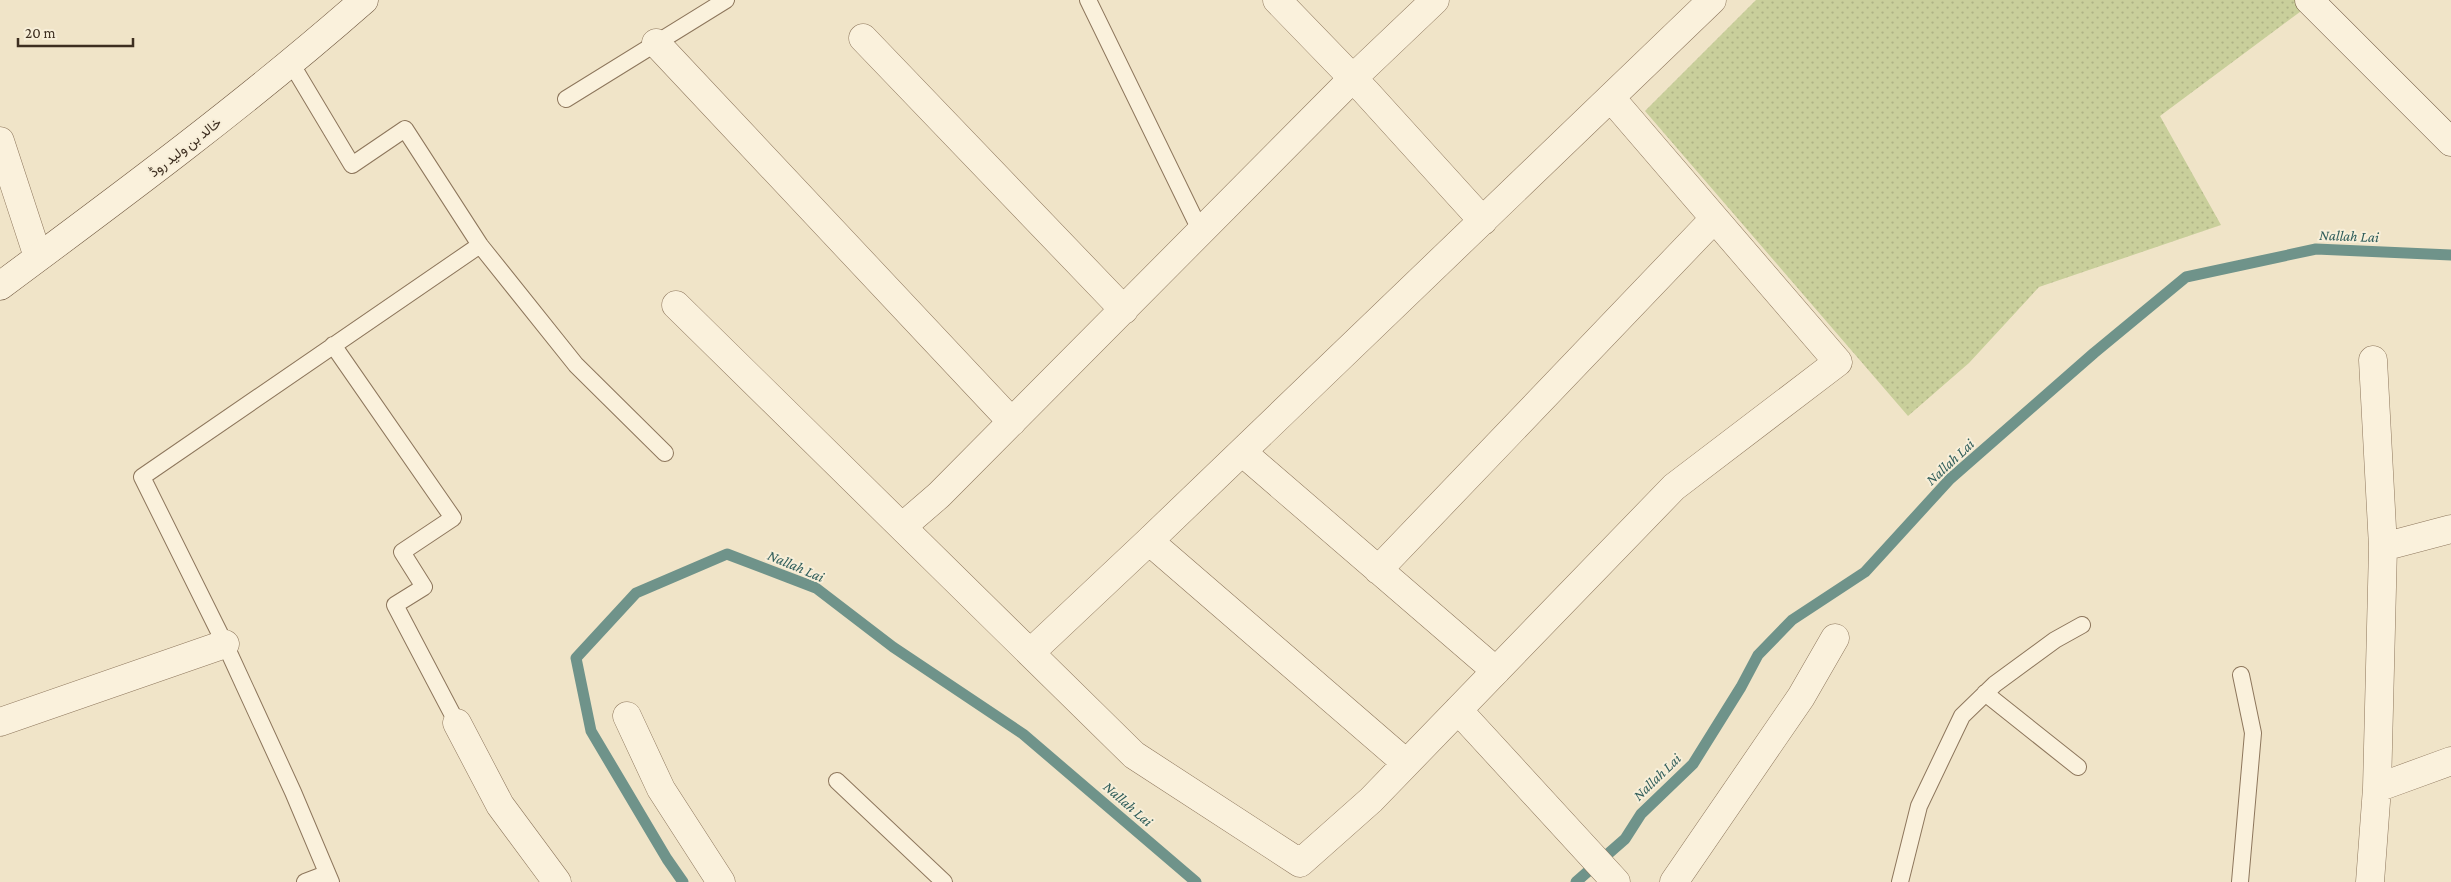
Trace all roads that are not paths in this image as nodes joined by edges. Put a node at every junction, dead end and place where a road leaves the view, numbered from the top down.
1 (364, 0) edge
2 (726, 0) edge
3 (1088, 0) edge
4 (1277, 0) edge
5 (1435, 0) edge
6 (1712, 0) edge
7 (2320, 3) edge
8 (863, 38) dead end
9 (656, 44) junction
10 (291, 63) junction
11 (1352, 79) junction
12 (1611, 98) junction
13 (566, 99) dead end
14 (0, 140) edge
15 (2451, 142) edge
16 (1714, 219) junction
17 (1483, 221) junction
18 (1201, 232) junction
19 (480, 245) junction
20 (38, 258) junction
21 (0, 286) edge
22 (676, 306) dead end
23 (1124, 310) junction
24 (333, 346) junction
25 (2374, 360) dead end
26 (1012, 422) junction
27 (1242, 452) junction
28 (665, 453) dead end
29 (902, 527) junction
30 (2451, 529) edge
31 (1150, 541) junction
32 (2383, 547) junction
33 (1378, 570) junction
34 (2082, 625) dead end
35 (1835, 638) dead end
36 (225, 644) junction
37 (1030, 653) junction
38 (1496, 671) junction
39 (2241, 675) dead end
40 (1985, 693) junction
41 (1458, 710) junction
42 (626, 716) dead end
43 (0, 722) edge
44 (457, 723) joint
45 (2451, 762) edge
46 (1406, 763) junction
47 (2078, 767) dead end
48 (837, 781) dead end
49 (2377, 788) junction
50 (328, 878) edge
51 (305, 882) edge
52 (557, 882) edge
53 (721, 882) edge
54 (944, 882) edge
55 (1616, 882) edge
56 (1674, 882) edge
57 (1900, 882) edge
58 (2240, 882) edge
59 (2370, 882) edge

1 - 10 street, خالد بن ولید روڈ
2 - 9 lane
3 - 18 lane
4 - 11 street
5 - 11 street
6 - 12 street
7 - 15 street
8 - 23 street
9 - 13 lane
9 - 26 street
10 - 19 lane
10 - 20 street, خالد بن ولید روڈ
11 - 17 street
11 - 18 street
12 - 16 street
12 - 17 street
14 - 20 street
16 - 33 street
16 - 38 street
17 - 27 street
18 - 23 street
19 - 24 lane
19 - 28 lane
20 - 21 street, خالد بن ولید روڈ
22 - 29 street
23 - 26 street
24 - 36 lane
24 - 44 lane
25 - 32 street
26 - 29 street
27 - 31 street
27 - 33 street
29 - 37 street
30 - 32 street
31 - 37 street
31 - 46 street
32 - 49 street
33 - 38 street
34 - 40 lane
35 - 56 street
36 - 43 street
36 - 50 lane
37 - 46 street
38 - 41 street
39 - 58 lane
40 - 47 lane
40 - 57 lane
41 - 46 street
41 - 55 street
42 - 53 street
44 - 52 street
45 - 49 street
48 - 54 lane
49 - 59 street
50 - 51 lane

